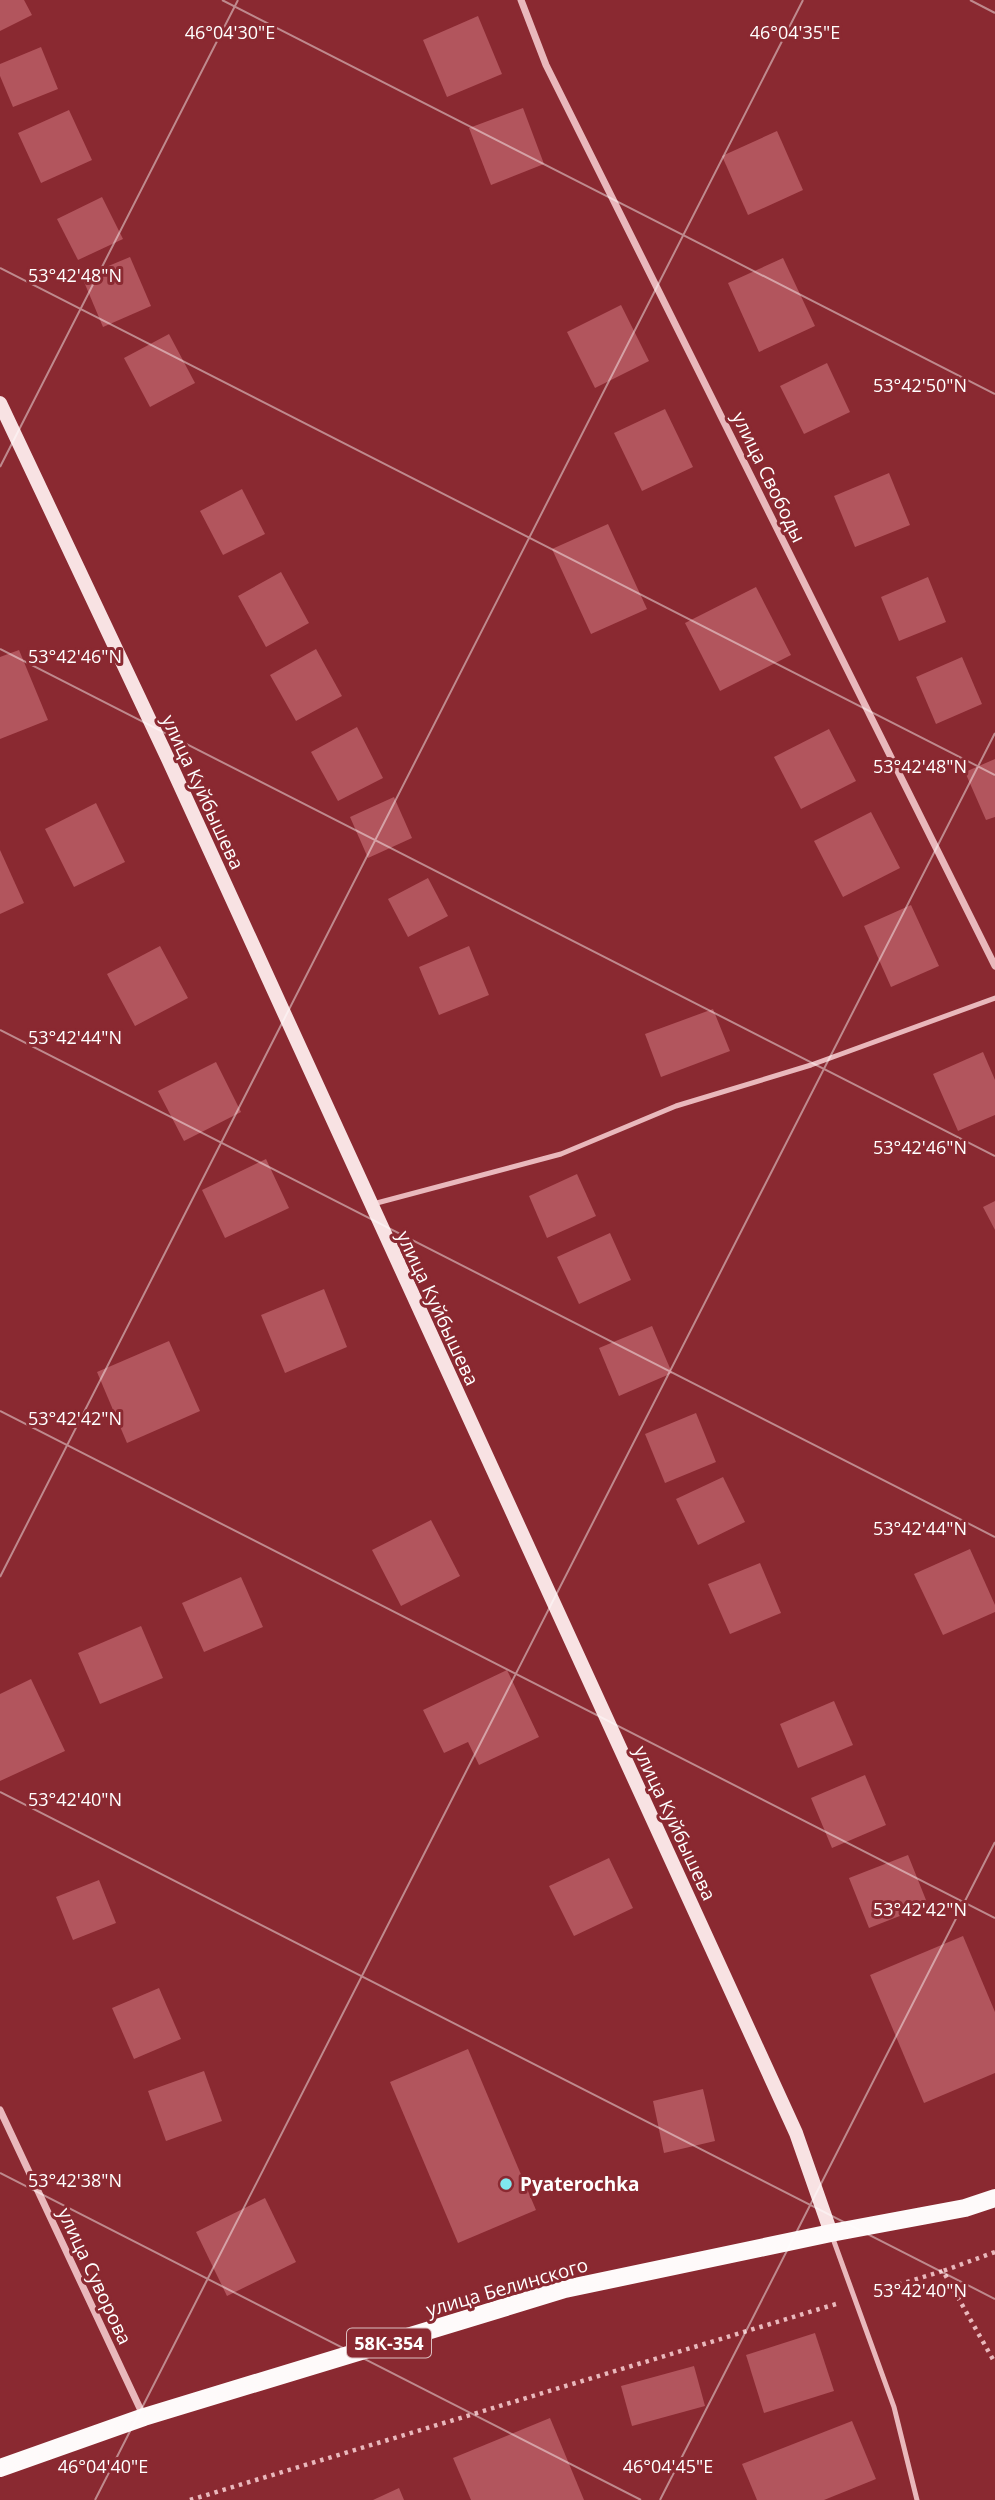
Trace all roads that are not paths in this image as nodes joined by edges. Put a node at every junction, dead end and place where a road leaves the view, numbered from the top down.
1 (521, 0) edge
2 (0, 403) edge
3 (995, 966) edge
4 (995, 998) edge
5 (370, 1205) junction
6 (0, 2110) edge
7 (995, 2198) edge
8 (831, 2233) junction
9 (144, 2417) junction
10 (0, 2468) edge
11 (917, 2500) edge

1 - 3 street, улица Свободы
2 - 5 main road, улица Куйбышева
4 - 5 lane
5 - 8 main road, улица Куйбышева
6 - 9 street, улица Суворова
7 - 8 main road, улица Белинского
8 - 9 main road, улица Белинского / 58К-354
8 - 11 lane
9 - 10 main road, улица Белинского / 58К-354

